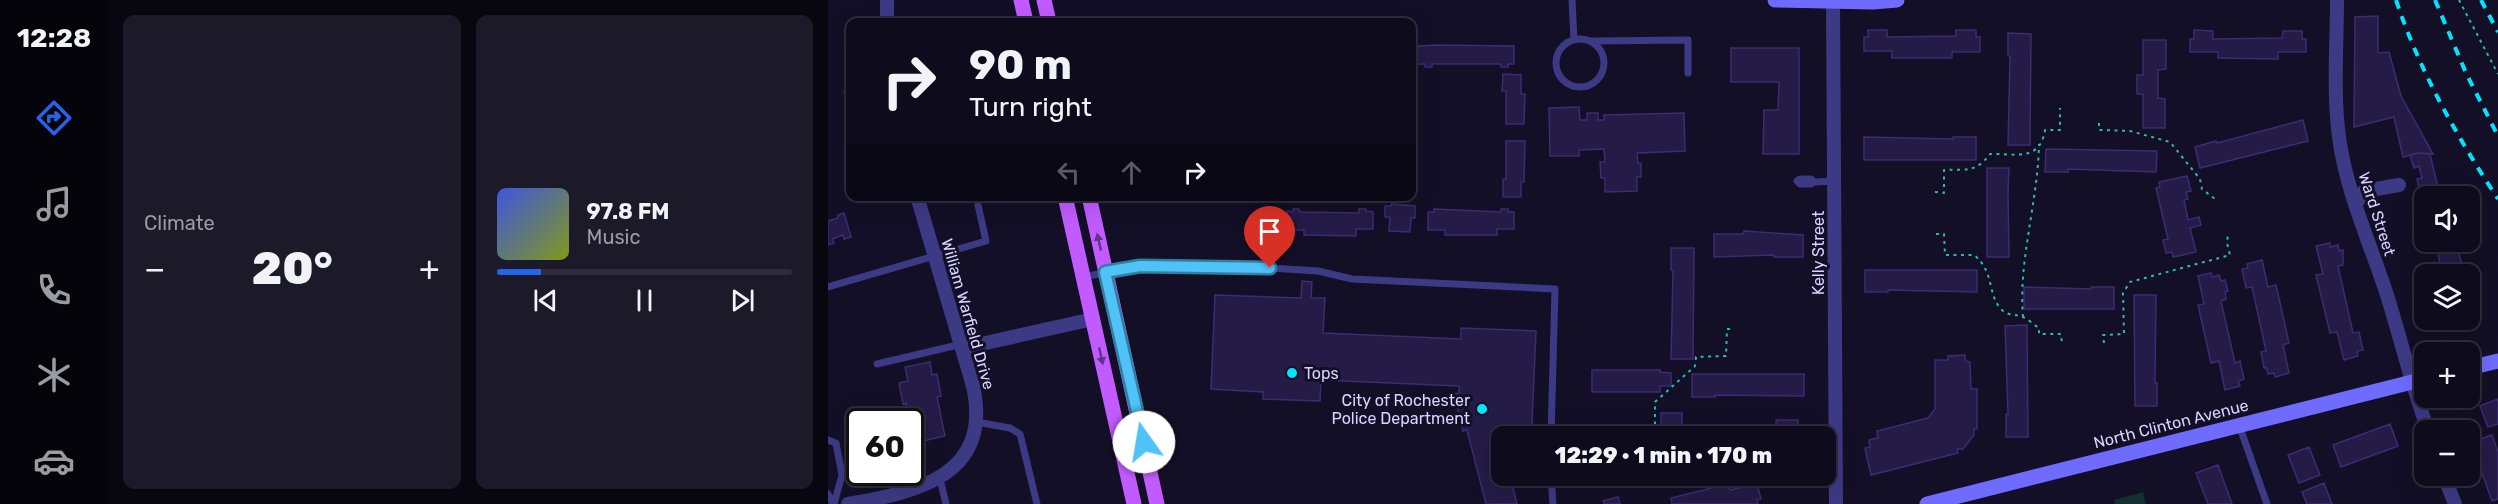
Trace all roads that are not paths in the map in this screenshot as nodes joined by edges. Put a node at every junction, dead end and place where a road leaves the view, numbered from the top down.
1 (887, 0) edge
2 (1021, 0) edge
3 (1044, 0) edge
4 (1572, 0) edge
5 (1775, 0) edge
6 (1897, 0) edge
7 (2337, 0) edge
8 (1833, 2) junction
9 (887, 18) edge
10 (1025, 18) edge
11 (1049, 18) edge
12 (1574, 40) junction
13 (1588, 41) junction
14 (1688, 73) dead end
15 (1834, 181) junction
16 (1814, 182) dead end
17 (2398, 185) dead end
18 (919, 201) edge
19 (1066, 201) edge
20 (1090, 201) edge
21 (2356, 204) junction
22 (978, 205) dead end
23 (935, 255) junction
24 (1105, 272) junction
25 (1083, 277) junction
26 (828, 287) edge
27 (1093, 319) junction
28 (962, 346) junction
29 (2498, 362) edge
30 (877, 364) dead end
31 (2480, 366) edge
32 (2414, 369) edge
33 (2414, 381) edge
34 (976, 422) junction
35 (2240, 425) junction
36 (1551, 426) edge
37 (828, 440) edge
38 (940, 479) junction
39 (1552, 486) edge
40 (2448, 486) edge
41 (828, 494) edge
42 (834, 504) edge
43 (848, 504) edge
44 (946, 504) edge
45 (1037, 504) edge
46 (1134, 504) edge
47 (1157, 504) edge
48 (1553, 504) edge
49 (1836, 504) edge
50 (1927, 504) edge
51 (2267, 504) edge
52 (2455, 504) edge

1 - 9 street
2 - 10 main road
3 - 11 main road
4 - 12 lane
5 - 8 main road
6 - 8 main road
7 - 21 street, Ward Street
8 - 15 street, Kelly Street
12 - 13 lane
12 - 13 lane
13 - 14 lane
15 - 16 lane
15 - 49 street, Kelly Street
17 - 21 street
18 - 23 street, William Warfield Drive
19 - 25 main road
24 -> 20 main road
21 - 32 street, Ward Street
22 - 23 lane
23 - 26 lane
23 - 28 street, William Warfield Drive
24 - 25 lane
24 - 36 lane
24 - 47 main road
25 - 27 main road
27 - 28 street
27 -> 46 main road
28 - 30 lane
28 - 34 street, William Warfield Drive
29 - 31 main road
33 - 35 main road, North Clinton Avenue
34 - 38 street, William Warfield Drive
34 - 45 lane
35 - 50 main road, North Clinton Avenue
35 - 51 lane
37 - 42 lane
38 - 43 street, William Warfield Drive
38 - 44 lane
39 - 48 lane
40 - 52 street
41 - 42 lane

